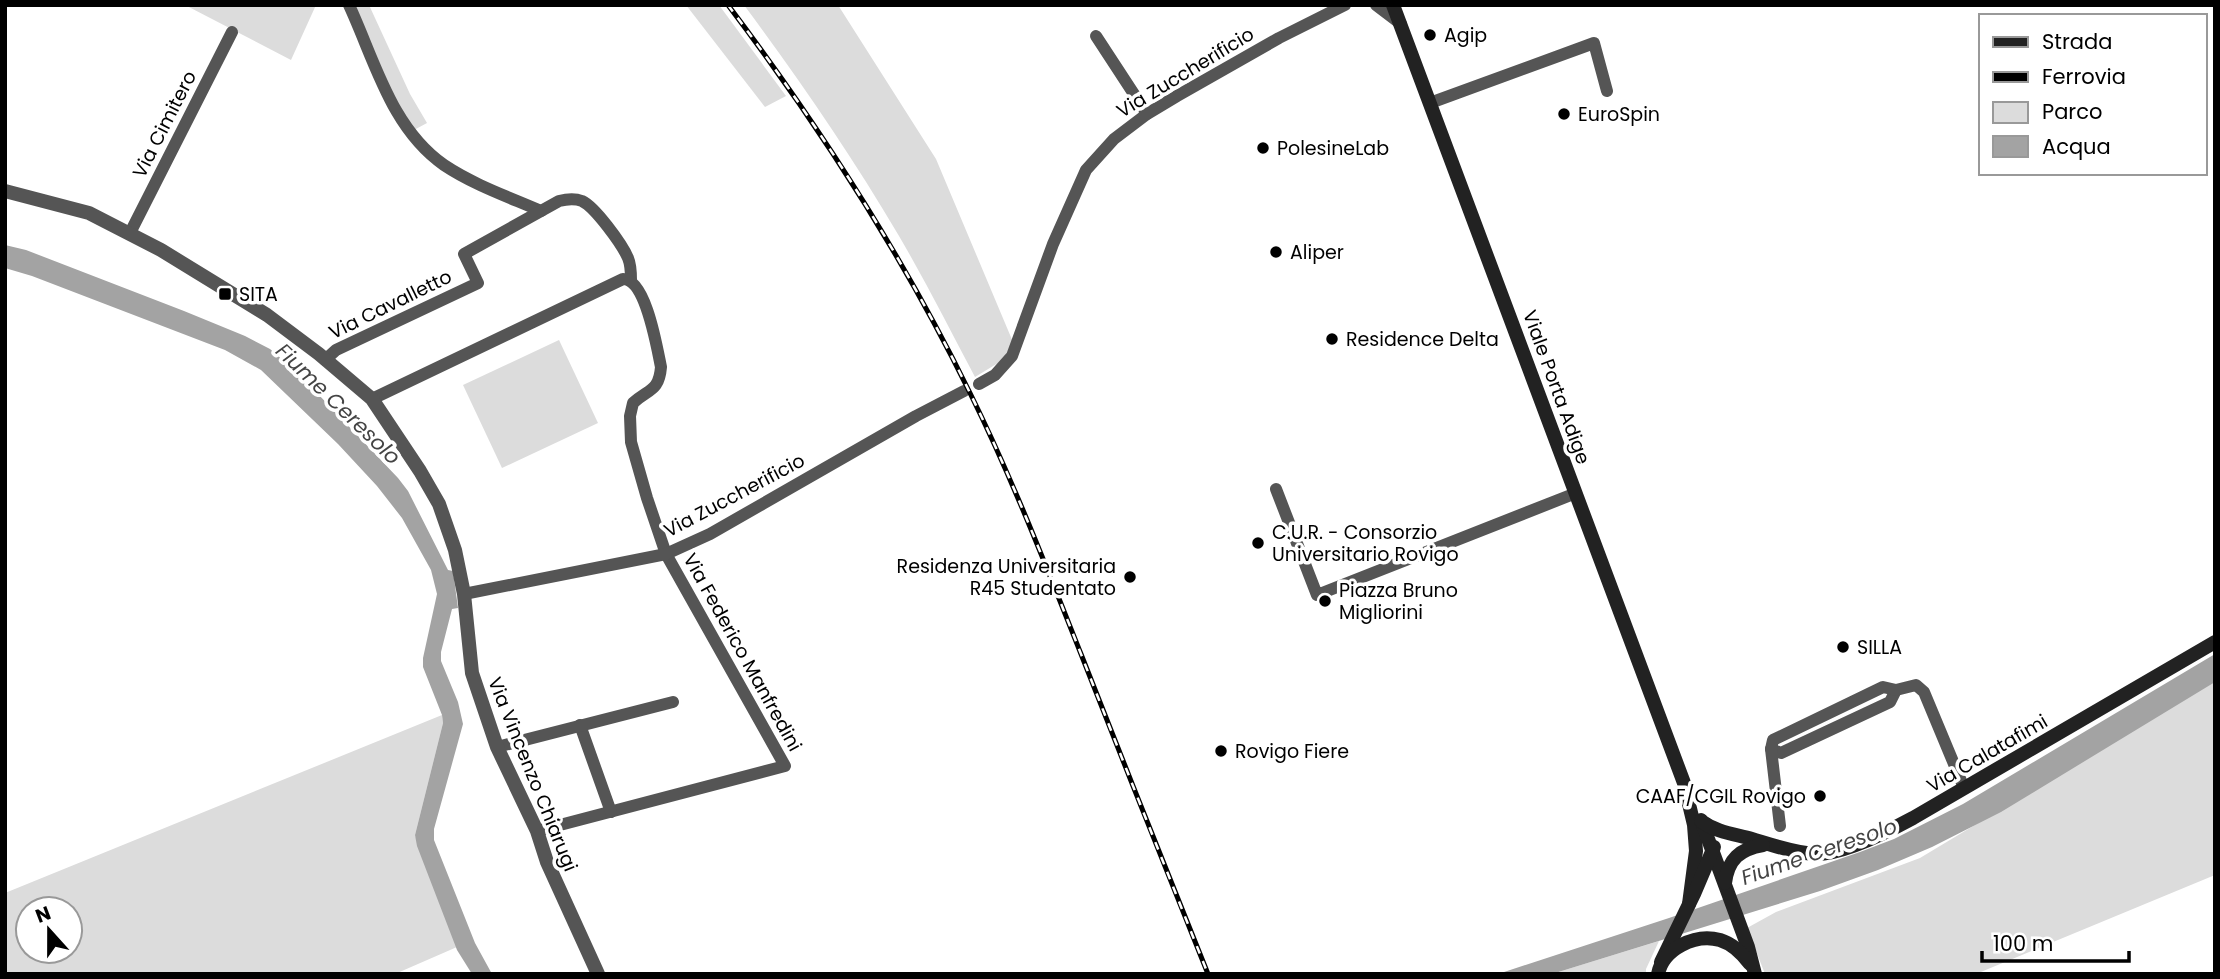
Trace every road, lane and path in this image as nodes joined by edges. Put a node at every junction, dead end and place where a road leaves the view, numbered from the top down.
1 (349, 5) edge
2 (1345, 5) edge
3 (1376, 5) edge
4 (1394, 5) edge
5 (1401, 24) junction
6 (232, 32) dead end
7 (1096, 36) dead end
8 (1607, 92) dead end
9 (1430, 103) junction
10 (1147, 114) junction
11 (5, 191) edge
12 (541, 211) junction
13 (130, 233) junction
14 (631, 280) junction
15 (325, 360) junction
16 (979, 384) dead end
17 (964, 391) dead end
18 (372, 400) junction
19 (1276, 489) dead end
20 (1576, 493) junction
21 (666, 554) junction
22 (464, 594) junction
23 (2215, 642) edge
24 (673, 702) dead end
25 (580, 725) junction
26 (497, 747) junction
27 (1684, 783) junction
28 (1964, 789) junction
29 (611, 811) junction
30 (1701, 821) junction
31 (1780, 826) dead end
32 (537, 831) junction
33 (1731, 835) junction
34 (1766, 844) junction
35 (1712, 852) junction
36 (1724, 884) junction
37 (1689, 904) junction
38 (1662, 962) edge
39 (1754, 971) edge
40 (598, 974) edge

1 - 12 street
2 - 10 street, Via Zuccherificio
3 - 5 street
4 - 5 main road, Viale Porta Adige
5 - 9 main road, Viale Porta Adige
6 - 13 street, Via Cimitero
7 - 10 street
8 - 9 street
9 - 20 main road, Viale Porta Adige
10 - 16 street, Via Zuccherificio
11 - 13 street, Via Vincenzo Chiarugi
12 - 14 street, Via Cavalletto
12 - 15 street, Via Cavalletto
13 - 15 street, Via Vincenzo Chiarugi
14 - 18 street
14 - 21 street, Via Federico Manfredini
15 - 18 street, Via Vincenzo Chiarugi
17 - 21 street, Via Zuccherificio
18 - 22 street, Via Vincenzo Chiarugi
19 - 20 street
20 - 27 main road, Viale Porta Adige
21 - 22 street, Via Zuccherificio
21 - 29 street, Via Federico Manfredini
22 - 26 street, Via Vincenzo Chiarugi
23 - 28 main road, Via Calatafimi
24 - 25 street
25 - 26 street
25 - 29 street
26 - 32 street, Via Vincenzo Chiarugi
27 - 30 main road, Viale Porta Adige
27 - 37 main road, Viale Porta Adige
28 - 31 street
28 - 34 main road, Via Calatafimi
29 - 32 street, Via Federico Manfredini
30 - 33 main road, Via Calatafimi
30 - 35 main road, Viale Porta Adige
32 - 40 street, Via Vincenzo Chiarugi
33 - 34 main road, Via Calatafimi
33 - 35 main road
34 - 36 main road
35 - 36 main road, Viale Porta Adige
35 - 37 main road, Viale Porta Adige
36 - 39 main road, Viale Porta Adige
37 - 38 main road, Viale Porta Adige
38 - 39 main road, Viale Porta Adige

